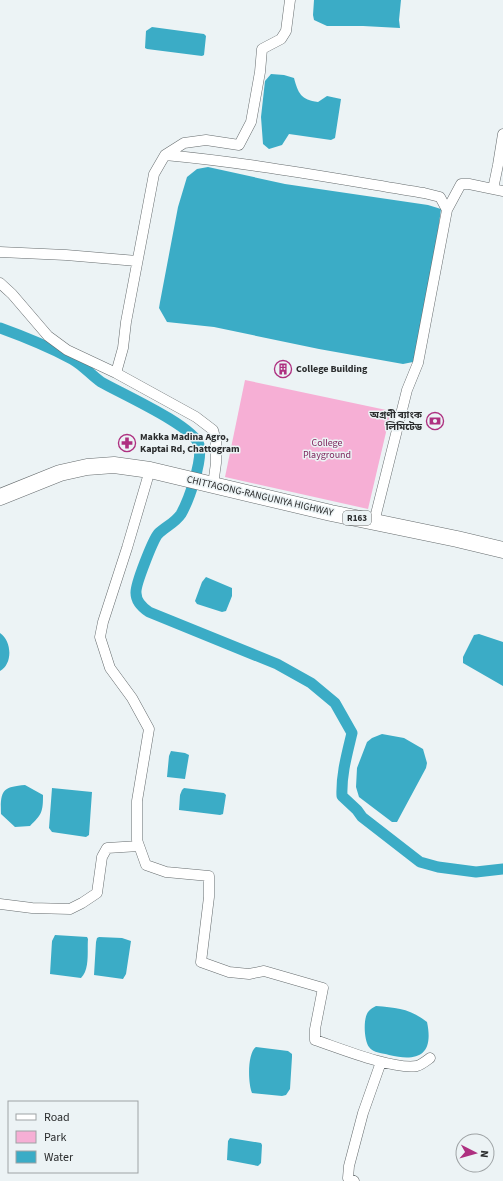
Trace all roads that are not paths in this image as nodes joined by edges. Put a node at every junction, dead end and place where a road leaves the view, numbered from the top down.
1 (290, 0) edge
2 (503, 134) edge
3 (165, 155) junction
4 (493, 189) junction
5 (503, 192) edge
6 (447, 210) junction
7 (0, 252) edge
8 (137, 261) junction
9 (0, 283) edge
10 (116, 373) junction
11 (150, 470) junction
12 (212, 485) junction
13 (0, 497) edge
14 (374, 522) junction
15 (503, 550) edge
16 (139, 846) junction
17 (0, 904) edge
18 (430, 1058) dead end
19 (382, 1062) junction
20 (354, 1181) edge

1 - 3 street
2 - 4 street
3 - 6 street
3 - 8 street
4 - 5 street
4 - 6 street
6 - 14 street
7 - 8 street
8 - 10 street
9 - 10 street
10 - 12 street
11 - 12 main road, CHITTAGONG-RANGUNIYA HIGHWAY / R163
11 - 13 main road, R163
11 - 16 street
12 - 14 main road, CHITTAGONG-RANGUNIYA HIGHWAY / R163
14 - 15 main road, CHITTAGONG-RANGUNIYA HIGHWAY / R163
16 - 17 street
16 - 19 street
18 - 19 street
19 - 20 street

